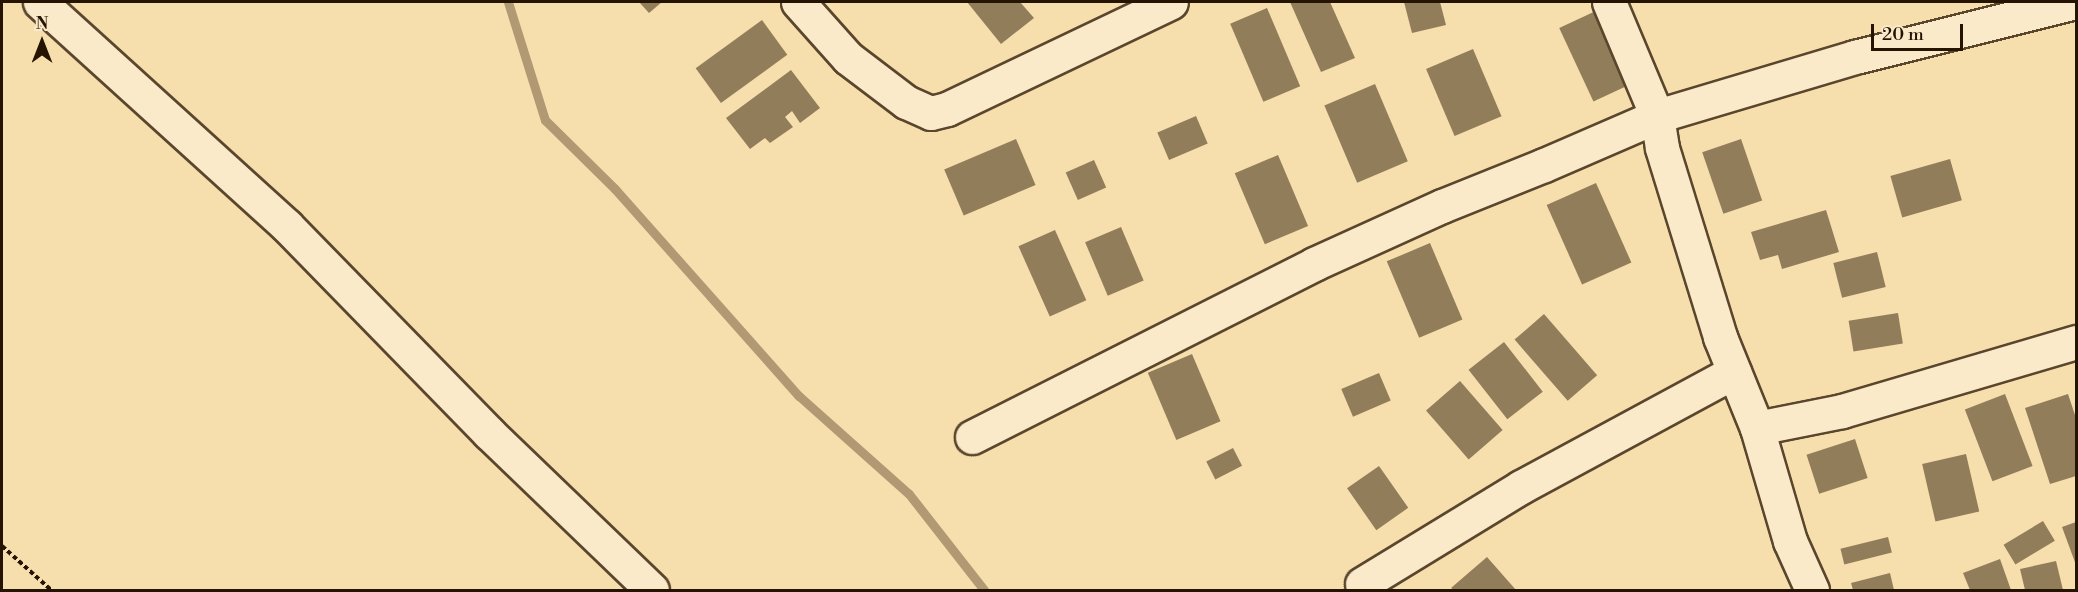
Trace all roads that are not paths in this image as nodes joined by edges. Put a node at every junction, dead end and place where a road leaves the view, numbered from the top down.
1 (40, 2) edge
2 (798, 2) edge
3 (1171, 2) edge
4 (1610, 2) edge
5 (2076, 2) edge
6 (1658, 116) junction
7 (2076, 342) edge
8 (1734, 372) junction
9 (1757, 428) junction
10 (972, 438) dead end
11 (1362, 584) dead end
12 (652, 591) edge
13 (1812, 591) edge

1 - 12 street
2 - 3 street
4 - 6 street
5 - 6 street
6 - 8 street
6 - 10 street
7 - 9 street
8 - 9 street
8 - 11 street
9 - 13 street

